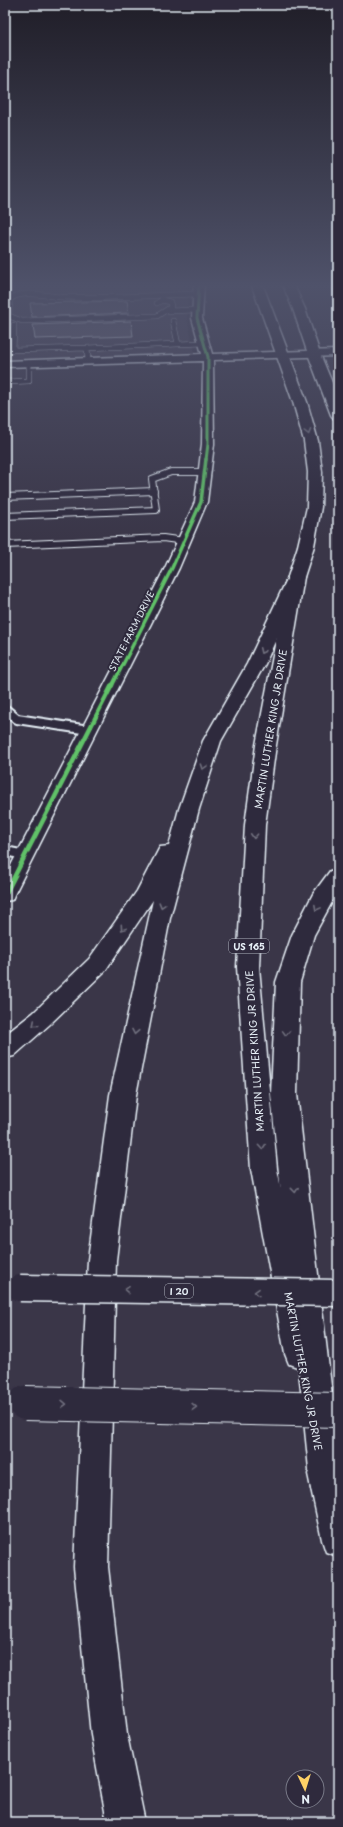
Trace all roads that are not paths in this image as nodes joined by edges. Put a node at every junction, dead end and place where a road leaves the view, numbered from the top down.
1 (29, 368) edge
2 (208, 368) edge
3 (294, 368) edge
4 (306, 368) edge
5 (320, 368) edge
6 (5, 382) edge
7 (338, 415) edge
8 (338, 420) edge
9 (205, 472) junction
10 (154, 491) junction
11 (5, 497) edge
12 (5, 516) edge
13 (184, 541) junction
14 (5, 545) edge
15 (296, 578) junction
16 (5, 709) edge
17 (89, 730) junction
18 (189, 809) junction
19 (5, 851) edge
20 (25, 855) junction
21 (338, 876) edge
22 (5, 895) edge
23 (5, 1049) edge
24 (13, 1288) edge
25 (338, 1293) edge
26 (15, 1403) edge
27 (338, 1410) edge
28 (327, 1489) junction
29 (338, 1540) edge
30 (126, 1822) edge

1 - 6 lane
2 - 9 street, STATE FARM DRIVE
3 -> 15 highway, MARTIN LUTHER KING JR DRIVE / US 165
4 - 8 highway
5 - 7 highway
9 - 10 lane
9 - 13 street, STATE FARM DRIVE
10 - 11 lane
10 - 12 lane
13 - 14 lane
13 - 17 street, STATE FARM DRIVE
15 -> 18 highway
15 -> 28 highway, MARTIN LUTHER KING JR DRIVE / US 165
16 - 17 lane
17 - 20 street, STATE FARM DRIVE
18 -> 23 highway
18 -> 30 highway
19 - 20 lane
20 - 22 street, STATE FARM DRIVE
21 -> 28 highway
25 -> 24 highway, I 20, bridge
26 -> 27 highway, bridge
28 - 29 highway, MARTIN LUTHER KING JR DRIVE / US 165

